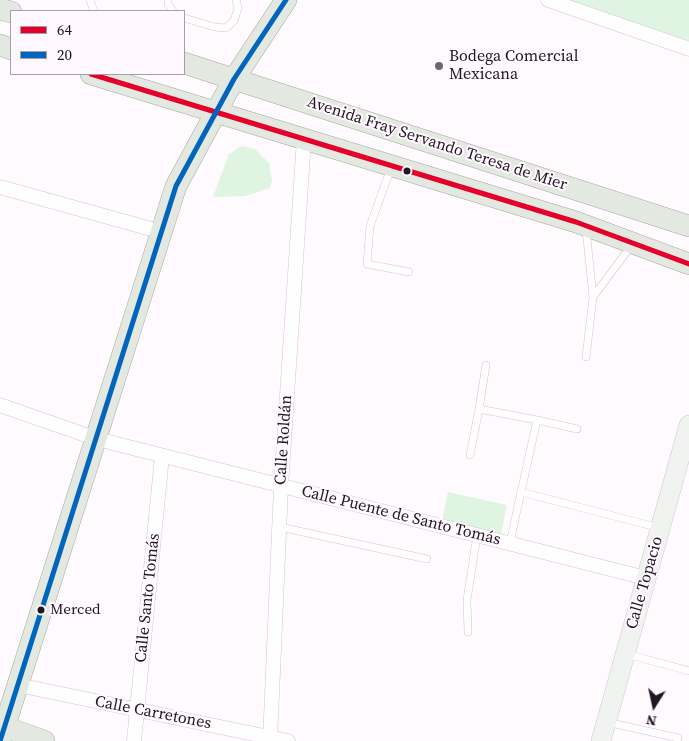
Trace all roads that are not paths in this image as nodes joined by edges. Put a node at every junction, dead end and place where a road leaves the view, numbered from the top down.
1 (236, 0) edge
2 (243, 0) edge
3 (286, 0) edge
4 (548, 0) edge
5 (238, 8) junction
6 (185, 18) edge
7 (689, 49) edge
8 (185, 63) edge
9 (95, 75) edge
10 (234, 79) junction
11 (215, 112) junction
12 (304, 139) junction
13 (392, 166) junction
14 (0, 186) edge
15 (586, 226) junction
16 (689, 226) edge
17 (162, 232) junction
18 (634, 243) junction
19 (689, 264) edge
20 (409, 272) dead end
21 (593, 297) junction
22 (586, 357) dead end
23 (486, 365) dead end
24 (0, 405) edge
25 (479, 409) junction
26 (537, 420) junction
27 (577, 429) dead end
28 (688, 434) edge
29 (97, 439) junction
30 (470, 455) dead end
31 (162, 456) junction
32 (281, 486) junction
33 (521, 492) junction
34 (280, 527) junction
35 (660, 528) junction
36 (476, 535) junction
37 (510, 543) junction
38 (427, 559) dead end
39 (646, 578) junction
40 (468, 632) dead end
41 (625, 653) junction
42 (689, 671) edge
43 (18, 685) junction
44 (137, 710) junction
45 (606, 722) junction
46 (2, 734) edge
47 (678, 738) dead end
48 (270, 739) edge
49 (44, 741) edge
50 (134, 741) edge
51 (288, 741) edge
52 (601, 741) edge

1 - 5 lane
2 - 5 lane
3 - 10 main road
4 - 7 street
5 - 6 lane
8 - 10 main road, Avenida Fray Servando Teresa de Mier
9 - 11 main road, Avenida Fray Servando Teresa de Mier
10 - 11 main road
10 - 16 main road, Avenida Fray Servando Teresa de Mier
11 - 12 main road, Avenida Fray Servando Teresa de Mier
11 - 17 main road
12 - 13 main road, Avenida Fray Servando Teresa de Mier
12 - 32 street, Calle Roldán
13 - 15 main road, Avenida Fray Servando Teresa de Mier
13 - 20 lane
14 - 17 street
15 - 18 main road, Avenida Fray Servando Teresa de Mier
15 - 21 lane
17 - 29 main road
18 - 19 main road, Avenida Fray Servando Teresa de Mier
18 - 21 lane
21 - 22 lane
23 - 25 lane
24 - 29 street, Calle Puente de Santo Tomás
25 - 26 lane
25 - 30 lane
26 - 27 lane
26 - 33 lane
28 - 35 street, Calle Topacio
29 - 31 street, Calle Puente de Santo Tomás
29 - 43 main road
31 - 32 street, Calle Puente de Santo Tomás
31 - 44 street, Calle Santo Tomás
32 - 34 street, Calle Roldán
32 - 36 street, Calle Puente de Santo Tomás
33 - 35 lane
33 - 37 lane
34 - 38 lane
34 - 48 street, Calle Roldán
35 - 39 street, Calle Topacio
36 - 37 street, Calle Puente de Santo Tomás
36 - 40 lane
37 - 39 street, Calle Puente de Santo Tomás
39 - 41 street, Calle Topacio
41 - 42 lane
41 - 45 street, Calle Topacio
43 - 44 street, Calle Carretones
43 - 46 main road
44 - 48 street, Calle Carretones
44 - 50 street, Calle Santo Tomás
45 - 47 lane
45 - 52 street, Calle Topacio
46 - 49 main road
48 - 51 street, Calle Carretones

